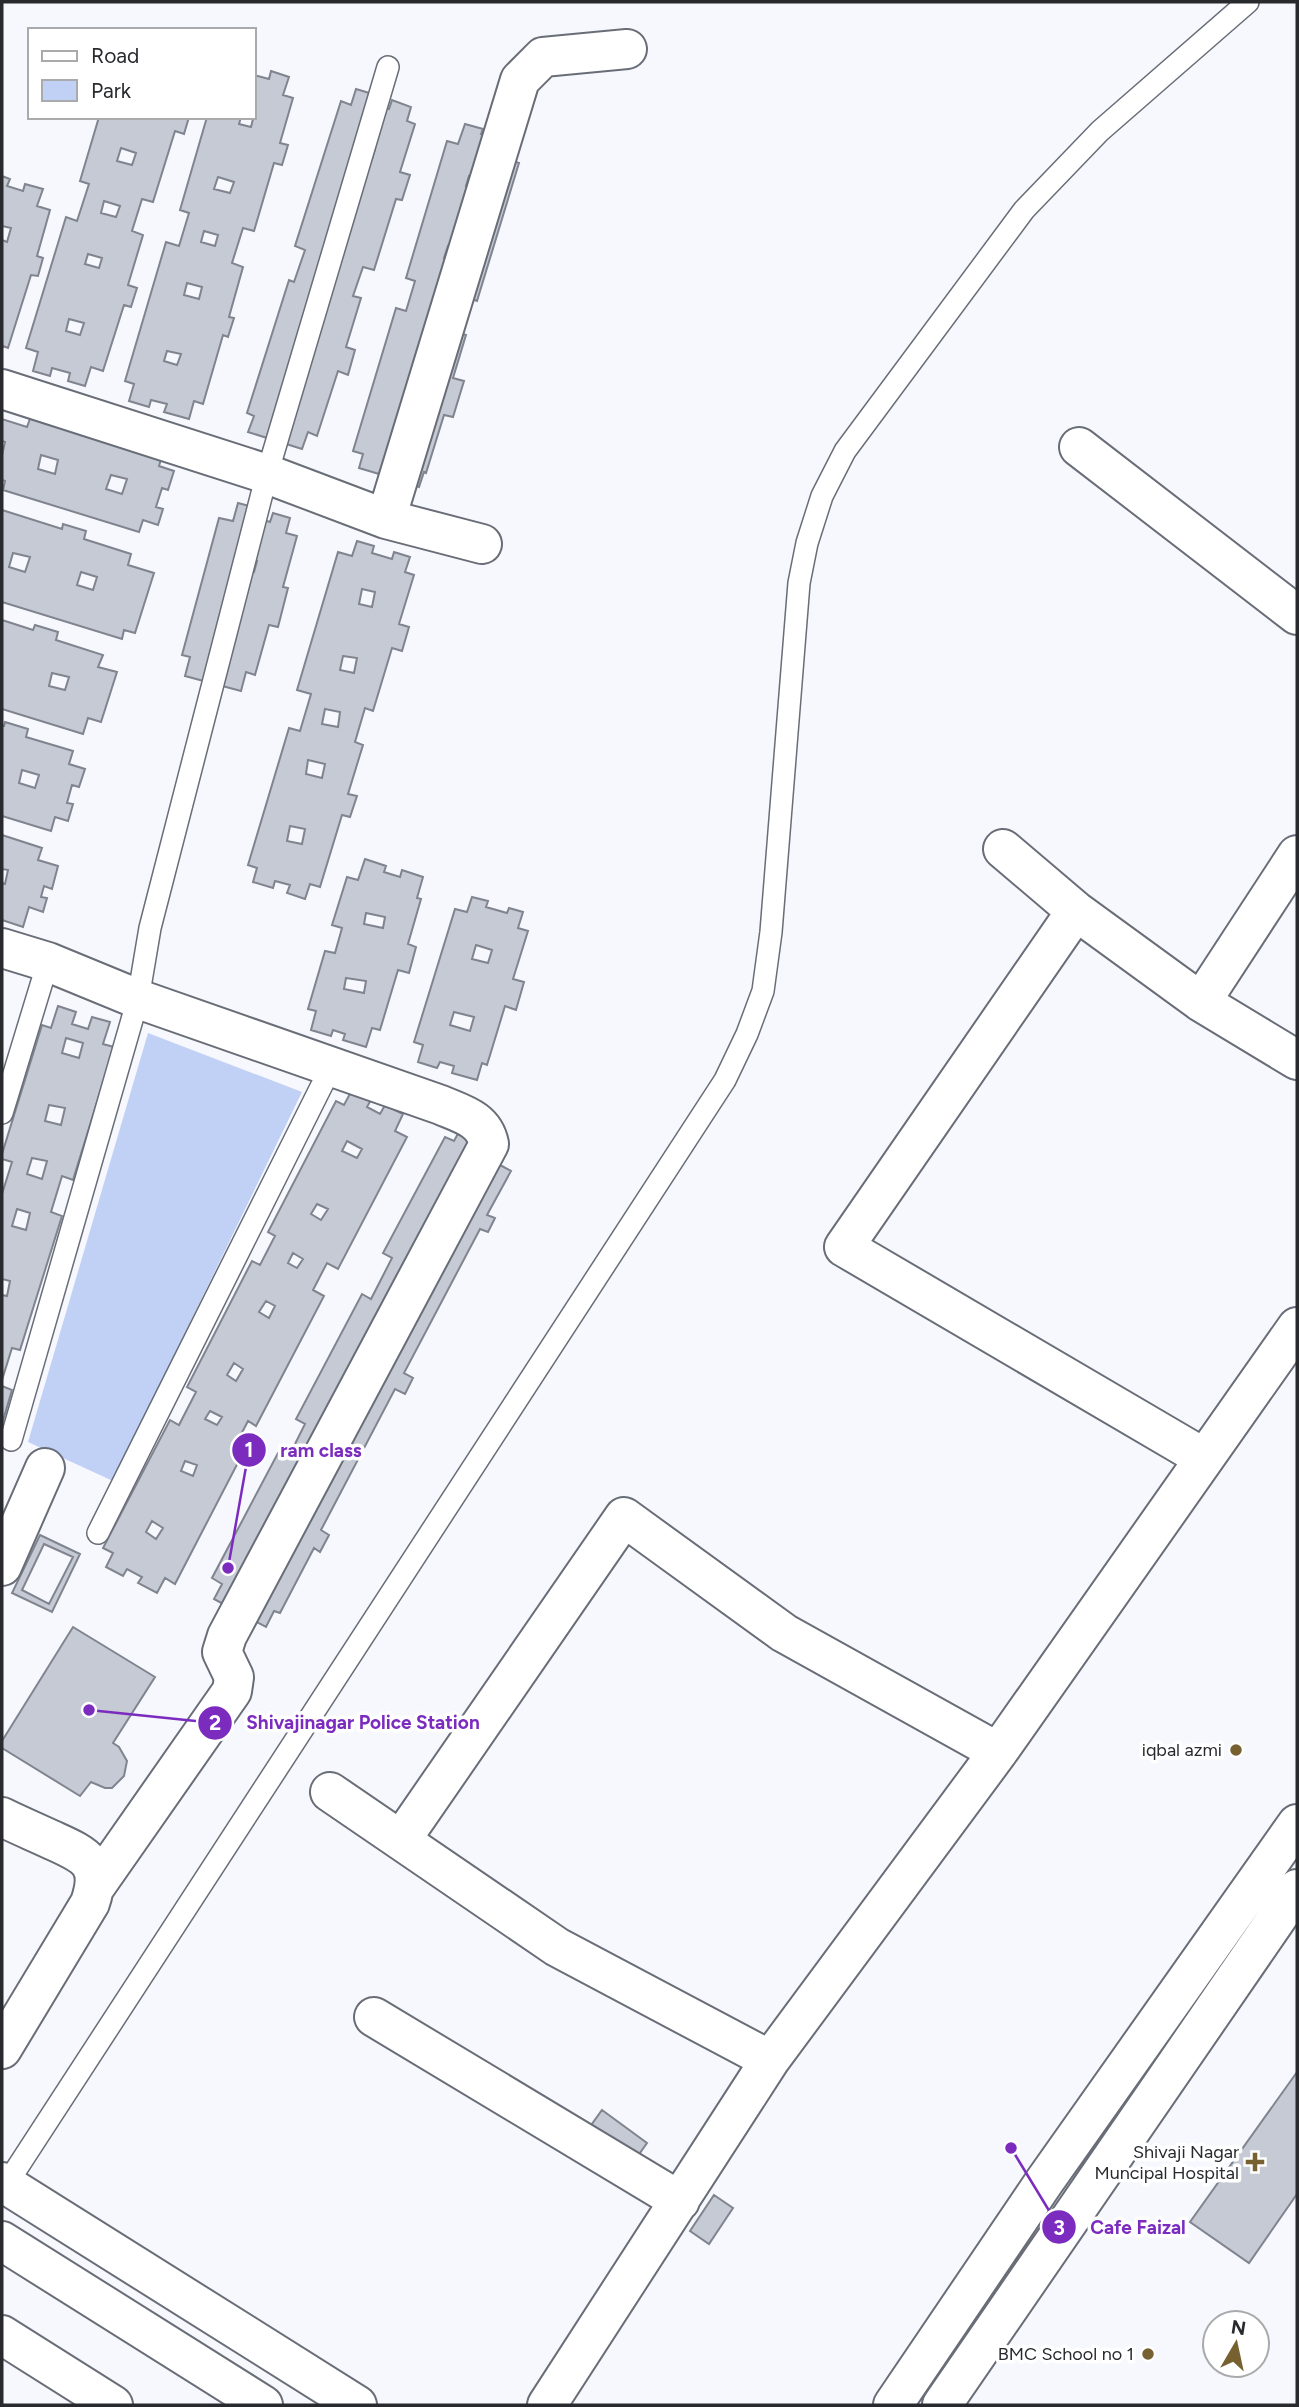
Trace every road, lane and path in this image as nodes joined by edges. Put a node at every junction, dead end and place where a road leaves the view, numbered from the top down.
1 (1248, 2) edge
2 (627, 49) dead end
3 (388, 67) dead end
4 (2, 389) edge
5 (1079, 447) dead end
6 (267, 474) junction
7 (386, 519) junction
8 (482, 544) dead end
9 (1297, 615) edge
10 (1003, 849) dead end
11 (1297, 855) edge
12 (1076, 911) junction
13 (2, 948) edge
14 (48, 962) junction
15 (138, 999) junction
16 (1201, 1002) junction
17 (1297, 1060) edge
18 (331, 1067) junction
19 (2, 1113) edge
20 (1297, 1327) edge
21 (11, 1440) dead end
22 (1204, 1458) junction
23 (45, 1468) dead end
24 (98, 1533) dead end
25 (2, 1566) edge
26 (998, 1752) junction
27 (330, 1791) dead end
28 (2, 1817) edge
29 (1297, 1824) edge
30 (401, 1840) junction
31 (1256, 1880) junction
32 (95, 1887) junction
33 (1294, 1900) edge
34 (374, 2017) dead end
35 (2, 2049) edge
36 (770, 2060) junction
37 (4, 2184) edge
38 (680, 2201) junction
39 (2, 2242) edge
40 (2, 2335) edge
41 (113, 2405) edge
42 (263, 2405) edge
43 (357, 2405) edge
44 (547, 2405) edge
45 (893, 2405) edge
46 (942, 2405) edge

1 - 37 lane
2 - 7 main road
3 - 6 lane
4 - 6 main road
5 - 9 main road
6 - 7 main road
6 - 15 lane
7 - 8 main road
10 - 12 main road
11 - 16 main road
12 - 16 main road
12 - 22 main road
13 - 14 main road
14 - 15 main road
14 - 19 lane
15 - 18 main road
15 - 21 lane
16 - 17 main road
18 - 24 lane
18 - 32 main road
20 - 22 main road
22 - 26 main road
23 - 25 main road
26 - 30 main road
26 - 36 main road
27 - 30 main road
28 - 32 main road
29 - 31 main road
30 - 36 main road
31 - 33 main road
31 - 45 main road
32 - 35 main road
33 - 46 main road
34 - 38 main road
36 - 38 main road
37 - 43 main road
38 - 44 main road
39 - 42 main road
40 - 41 main road

